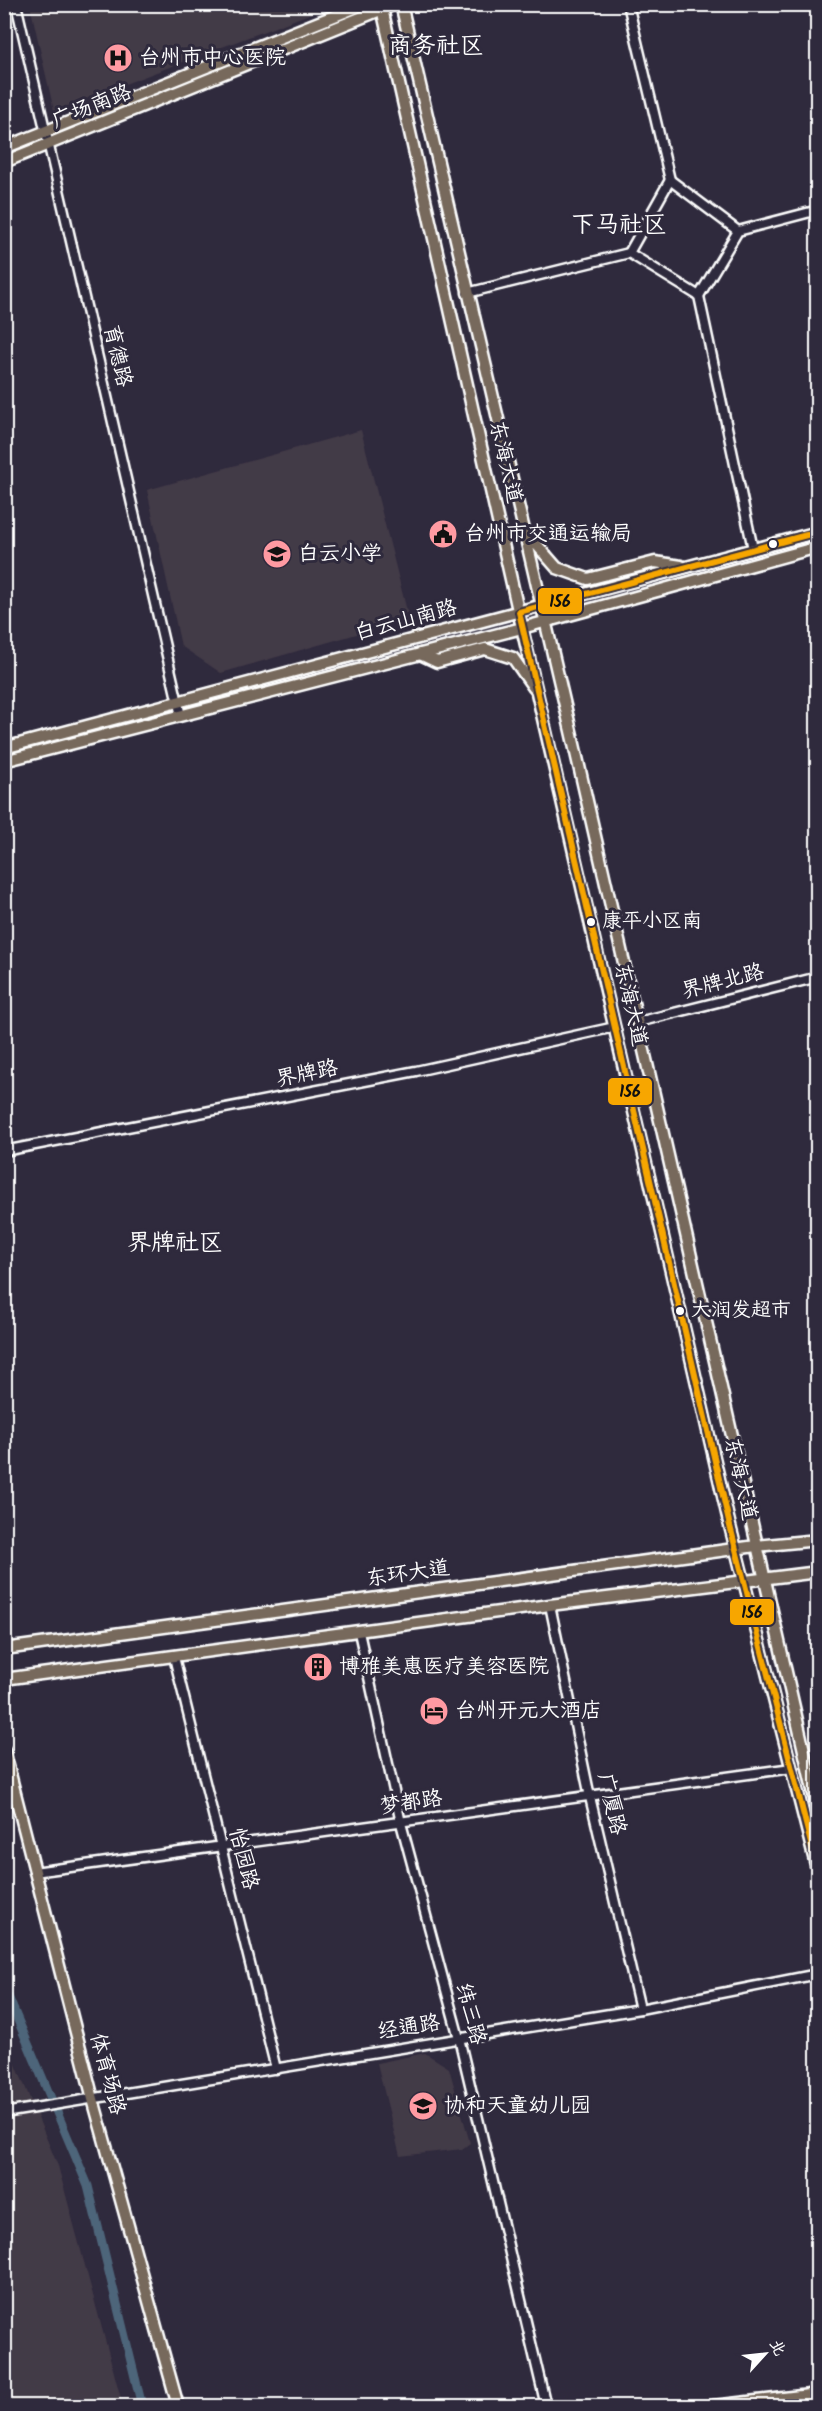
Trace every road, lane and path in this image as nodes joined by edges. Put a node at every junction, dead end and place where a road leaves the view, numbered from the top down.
1 (16, 4) edge
2 (364, 4) edge
3 (394, 4) edge
4 (401, 4) edge
5 (628, 4) edge
6 (382, 7) edge
7 (47, 132) junction
8 (51, 145) junction
9 (4, 148) edge
10 (4, 162) edge
11 (670, 180) junction
12 (818, 210) edge
13 (738, 231) junction
14 (629, 253) junction
15 (467, 293) junction
16 (699, 296) junction
17 (522, 528) junction
18 (818, 532) edge
19 (818, 547) edge
20 (753, 549) junction
21 (687, 566) junction
22 (542, 605) junction
23 (519, 612) junction
24 (545, 621) junction
25 (522, 628) junction
26 (420, 654) junction
27 (538, 695) junction
28 (177, 702) junction
29 (181, 716) junction
30 (4, 748) edge
31 (4, 761) edge
32 (818, 977) edge
33 (638, 1022) junction
34 (615, 1027) junction
35 (4, 1151) edge
36 (818, 1540) edge
37 (756, 1546) junction
38 (737, 1549) junction
39 (818, 1572) edge
40 (763, 1578) junction
41 (745, 1580) junction
42 (550, 1605) junction
43 (359, 1632) junction
44 (4, 1649) edge
45 (174, 1657) junction
46 (4, 1679) edge
47 (4, 1750) edge
48 (792, 1768) junction
49 (590, 1797) junction
50 (818, 1812) edge
51 (400, 1823) junction
52 (221, 1846) junction
53 (34, 1872) junction
54 (818, 1873) edge
55 (818, 1974) edge
56 (640, 2009) junction
57 (459, 2038) junction
58 (276, 2068) junction
59 (93, 2099) junction
60 (4, 2113) edge
61 (818, 2394) edge
62 (178, 2406) edge
63 (546, 2406) edge
64 (713, 2406) edge

1 - 7 street, 育德路
2 - 7 main road, 广场南路
3 - 6 main road, 广场南路
4 - 15 main road, 东海大道
5 - 11 street
6 - 8 main road, 广场南路
6 - 23 main road, 东海大道
7 - 8 street, 育德路
7 - 9 main road, 广场南路
8 - 10 main road, 广场南路
8 - 28 street, 育德路
11 - 13 street
11 - 14 street
12 - 13 street
13 - 16 street
14 - 15 street
14 - 16 street
15 - 17 main road, 东海大道
16 - 20 street
17 - 21 main road
17 - 22 main road, 东海大道
18 - 20 main road, 白云山南路
19 - 24 main road, 白云山南路
20 - 21 main road, 白云山南路
21 - 22 main road, 白云山南路
22 - 23 main road, 白云山南路
22 - 24 main road, 东海大道
23 - 25 main road, 东海大道
23 - 28 main road, 白云山南路
24 - 25 main road, 白云山南路
24 - 33 main road, 东海大道
25 - 26 main road, 白云山南路
25 - 27 main road, 东海大道
26 - 27 main road
26 - 29 main road, 白云山南路
27 - 34 main road, 东海大道
28 - 29 street, 育德路
28 - 30 main road, 白云山南路
29 - 31 main road, 白云山南路
32 - 33 street, 界牌北路
33 - 37 main road, 东海大道
34 - 35 street, 界牌路
34 - 38 main road, 东海大道
36 - 37 main road, 东环大道
37 - 38 main road, 东环大道
37 - 40 main road, 东海大道
38 - 41 main road, 东海大道
38 - 44 main road, 东环大道
39 - 40 main road
40 - 41 main road
40 - 50 main road, 东海大道
41 - 42 main road
41 - 48 main road, 东海大道
42 - 43 main road
42 - 49 street, 广厦路
43 - 45 main road
43 - 51 street, 纬三路
45 - 46 main road
45 - 52 street, 怡园路
47 - 53 main road, 体育场路
48 - 49 street, 梦都路
48 - 54 main road, 东海大道
49 - 51 street, 梦都路
49 - 56 street, 广厦路
51 - 52 street, 梦都路
51 - 57 street, 纬三路
52 - 53 street, 梦都路
52 - 58 street, 怡园路
53 - 59 main road, 体育场路
55 - 56 street, 经通路
56 - 57 street, 经通路
57 - 58 street, 经通路
57 - 63 street, 纬三路
58 - 59 street, 经通路
59 - 60 street, 经通路
59 - 62 main road, 体育场路
61 - 64 main road

